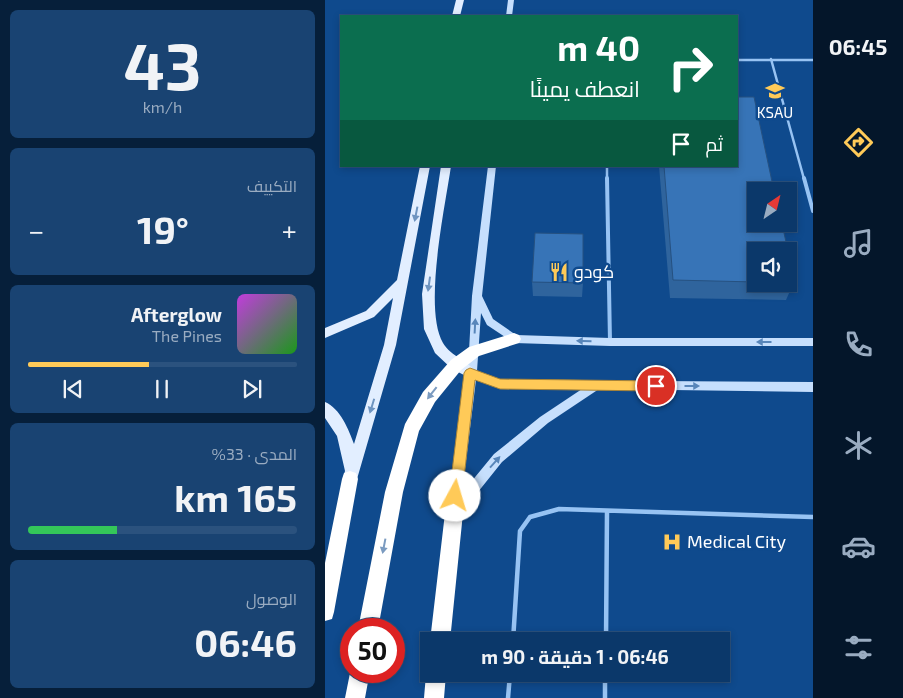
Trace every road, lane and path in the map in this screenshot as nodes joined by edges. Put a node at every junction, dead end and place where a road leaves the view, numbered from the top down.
1 (460, 0) edge
2 (511, 0) edge
3 (456, 15) edge
4 (509, 15) edge
5 (771, 59) junction
6 (738, 60) edge
7 (813, 60) edge
8 (425, 167) edge
9 (446, 167) edge
10 (492, 167) edge
11 (607, 167) edge
12 (813, 211) edge
13 (402, 282) junction
14 (477, 296) junction
15 (325, 333) edge
16 (514, 339) junction
17 (610, 342) junction
18 (813, 342) edge
19 (474, 351) junction
20 (463, 369) junction
21 (597, 386) junction
22 (813, 387) edge
23 (325, 408) edge
24 (350, 479) junction
25 (607, 511) junction
26 (453, 513) junction
27 (813, 517) edge
28 (326, 596) edge
29 (370, 618) edge
30 (441, 632) edge
31 (514, 632) edge
32 (606, 632) edge
33 (436, 682) edge
34 (510, 682) edge
35 (605, 682) edge
36 (358, 683) edge
37 (355, 698) edge
38 (434, 698) edge
39 (509, 698) edge
40 (605, 698) edge

1 - 3 main road
2 - 4 main road
5 - 6 lane
5 - 7 lane
5 - 12 lane
8 -> 13 main road
9 -> 20 main road
10 - 14 main road
11 - 17 lane
13 - 15 main road
13 -> 24 main road
14 - 16 main road
19 -> 14 main road
17 -> 16 main road
16 - 19 highway
18 -> 17 main road
19 - 20 highway
20 - 21 main road
20 - 26 main road
20 -> 29 highway
21 -> 22 main road
26 -> 21 main road
23 - 24 main road
24 - 28 highway
25 - 27 lane
25 - 31 lane
25 - 32 lane
26 - 30 highway
33 - 38 highway
34 - 39 lane
35 - 40 lane
36 - 37 highway

